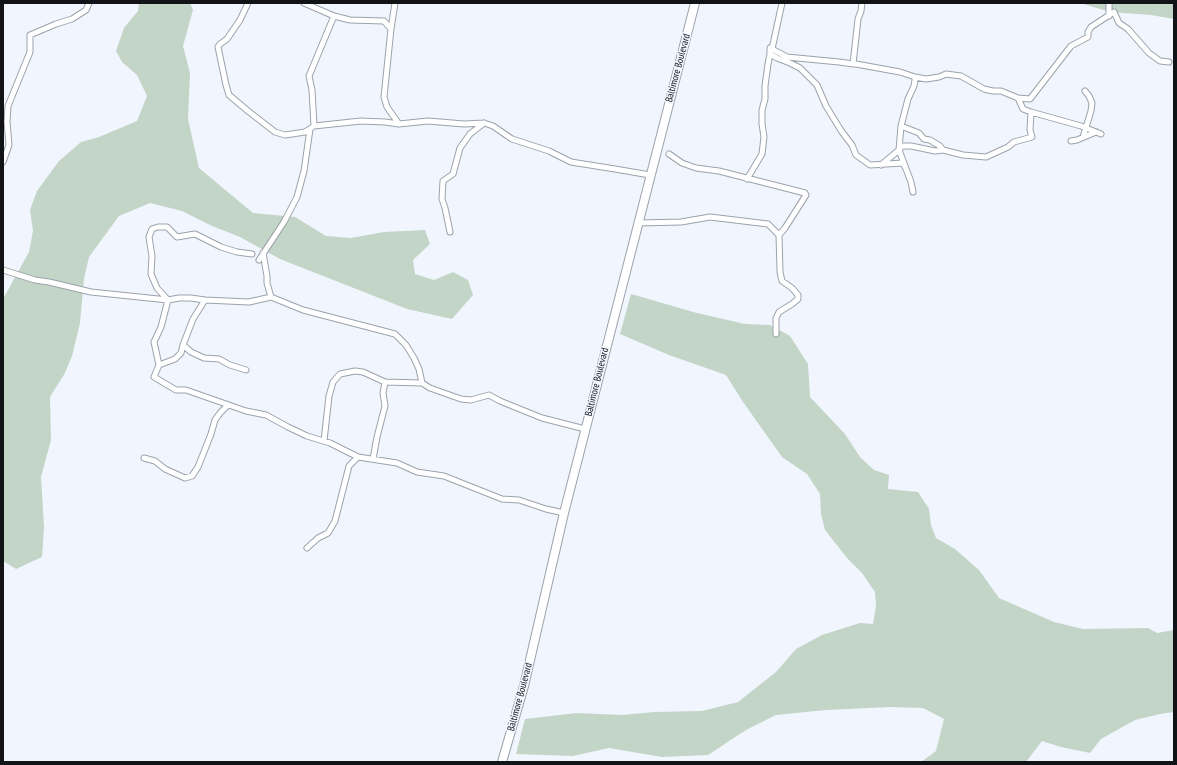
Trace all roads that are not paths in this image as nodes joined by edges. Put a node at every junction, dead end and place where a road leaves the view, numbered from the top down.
1 (89, 3) edge
2 (248, 3) edge
3 (304, 3) edge
4 (394, 3) edge
5 (695, 3) edge
6 (782, 3) edge
7 (862, 3) edge
8 (1109, 3) edge
9 (334, 16) junction
10 (1109, 16) junction
11 (391, 29) junction
12 (771, 51) junction
13 (1169, 62) dead end
14 (852, 64) junction
15 (915, 77) junction
16 (1085, 91) dead end
17 (1018, 98) junction
18 (1031, 112) junction
19 (484, 123) junction
20 (399, 124) junction
21 (901, 126) junction
22 (312, 127) junction
23 (1086, 128) junction
24 (1083, 137) junction
25 (1071, 141) dead end
26 (899, 150) junction
27 (944, 150) junction
28 (669, 154) dead end
29 (3, 162) edge
30 (881, 165) junction
31 (906, 169) junction
32 (650, 175) junction
33 (747, 179) junction
34 (913, 192) dead end
35 (638, 222) junction
36 (450, 232) dead end
37 (779, 234) junction
38 (263, 253) junction
39 (252, 254) dead end
40 (260, 260) dead end
41 (4, 271) edge
42 (271, 297) junction
43 (168, 300) junction
44 (205, 300) junction
45 (776, 334) dead end
46 (183, 345) junction
47 (159, 365) junction
48 (246, 370) dead end
49 (385, 382) junction
50 (422, 383) junction
51 (228, 405) junction
52 (585, 429) junction
53 (324, 441) junction
54 (358, 457) junction
55 (144, 458) dead end
56 (373, 459) junction
57 (564, 513) junction
58 (308, 548) dead end
59 (502, 762) edge

1 - 29 street
2 - 22 street
3 - 9 street
4 - 11 street
5 - 32 highway, Baltimore Boulevard
6 - 12 street
7 - 14 street
8 - 10 street
9 - 11 street
9 - 22 street
10 - 13 street
10 - 17 street
11 - 20 street
12 - 14 street
12 - 30 street
12 - 33 street
14 - 15 street
15 - 17 street
15 - 21 street
16 - 23 street
17 - 18 street
18 - 23 street
18 - 27 street
19 - 20 street
19 - 32 street
19 - 36 street
20 - 22 street
21 - 26 street
21 - 27 street
22 - 38 street
23 - 24 street
23 - 24 street
24 - 25 street
26 - 27 street
26 - 30 street
26 - 31 street
28 - 33 street
30 - 31 street
31 - 34 street
32 - 35 highway, Baltimore Boulevard
33 - 37 street
35 - 37 street
35 - 52 highway, Baltimore Boulevard
37 - 45 street
38 - 40 street
38 - 42 street
39 - 43 street
41 - 43 street
42 - 44 street
42 - 50 street
43 - 44 street
43 - 47 street
44 - 46 street
46 - 47 street
46 - 48 street
47 - 51 street
49 - 50 street
49 - 53 street
49 - 56 street
50 - 52 street
51 - 53 street
51 - 55 street
52 - 57 highway, Baltimore Boulevard
53 - 54 street
54 - 56 street
54 - 58 street
56 - 57 street
57 - 59 highway, Baltimore Boulevard

